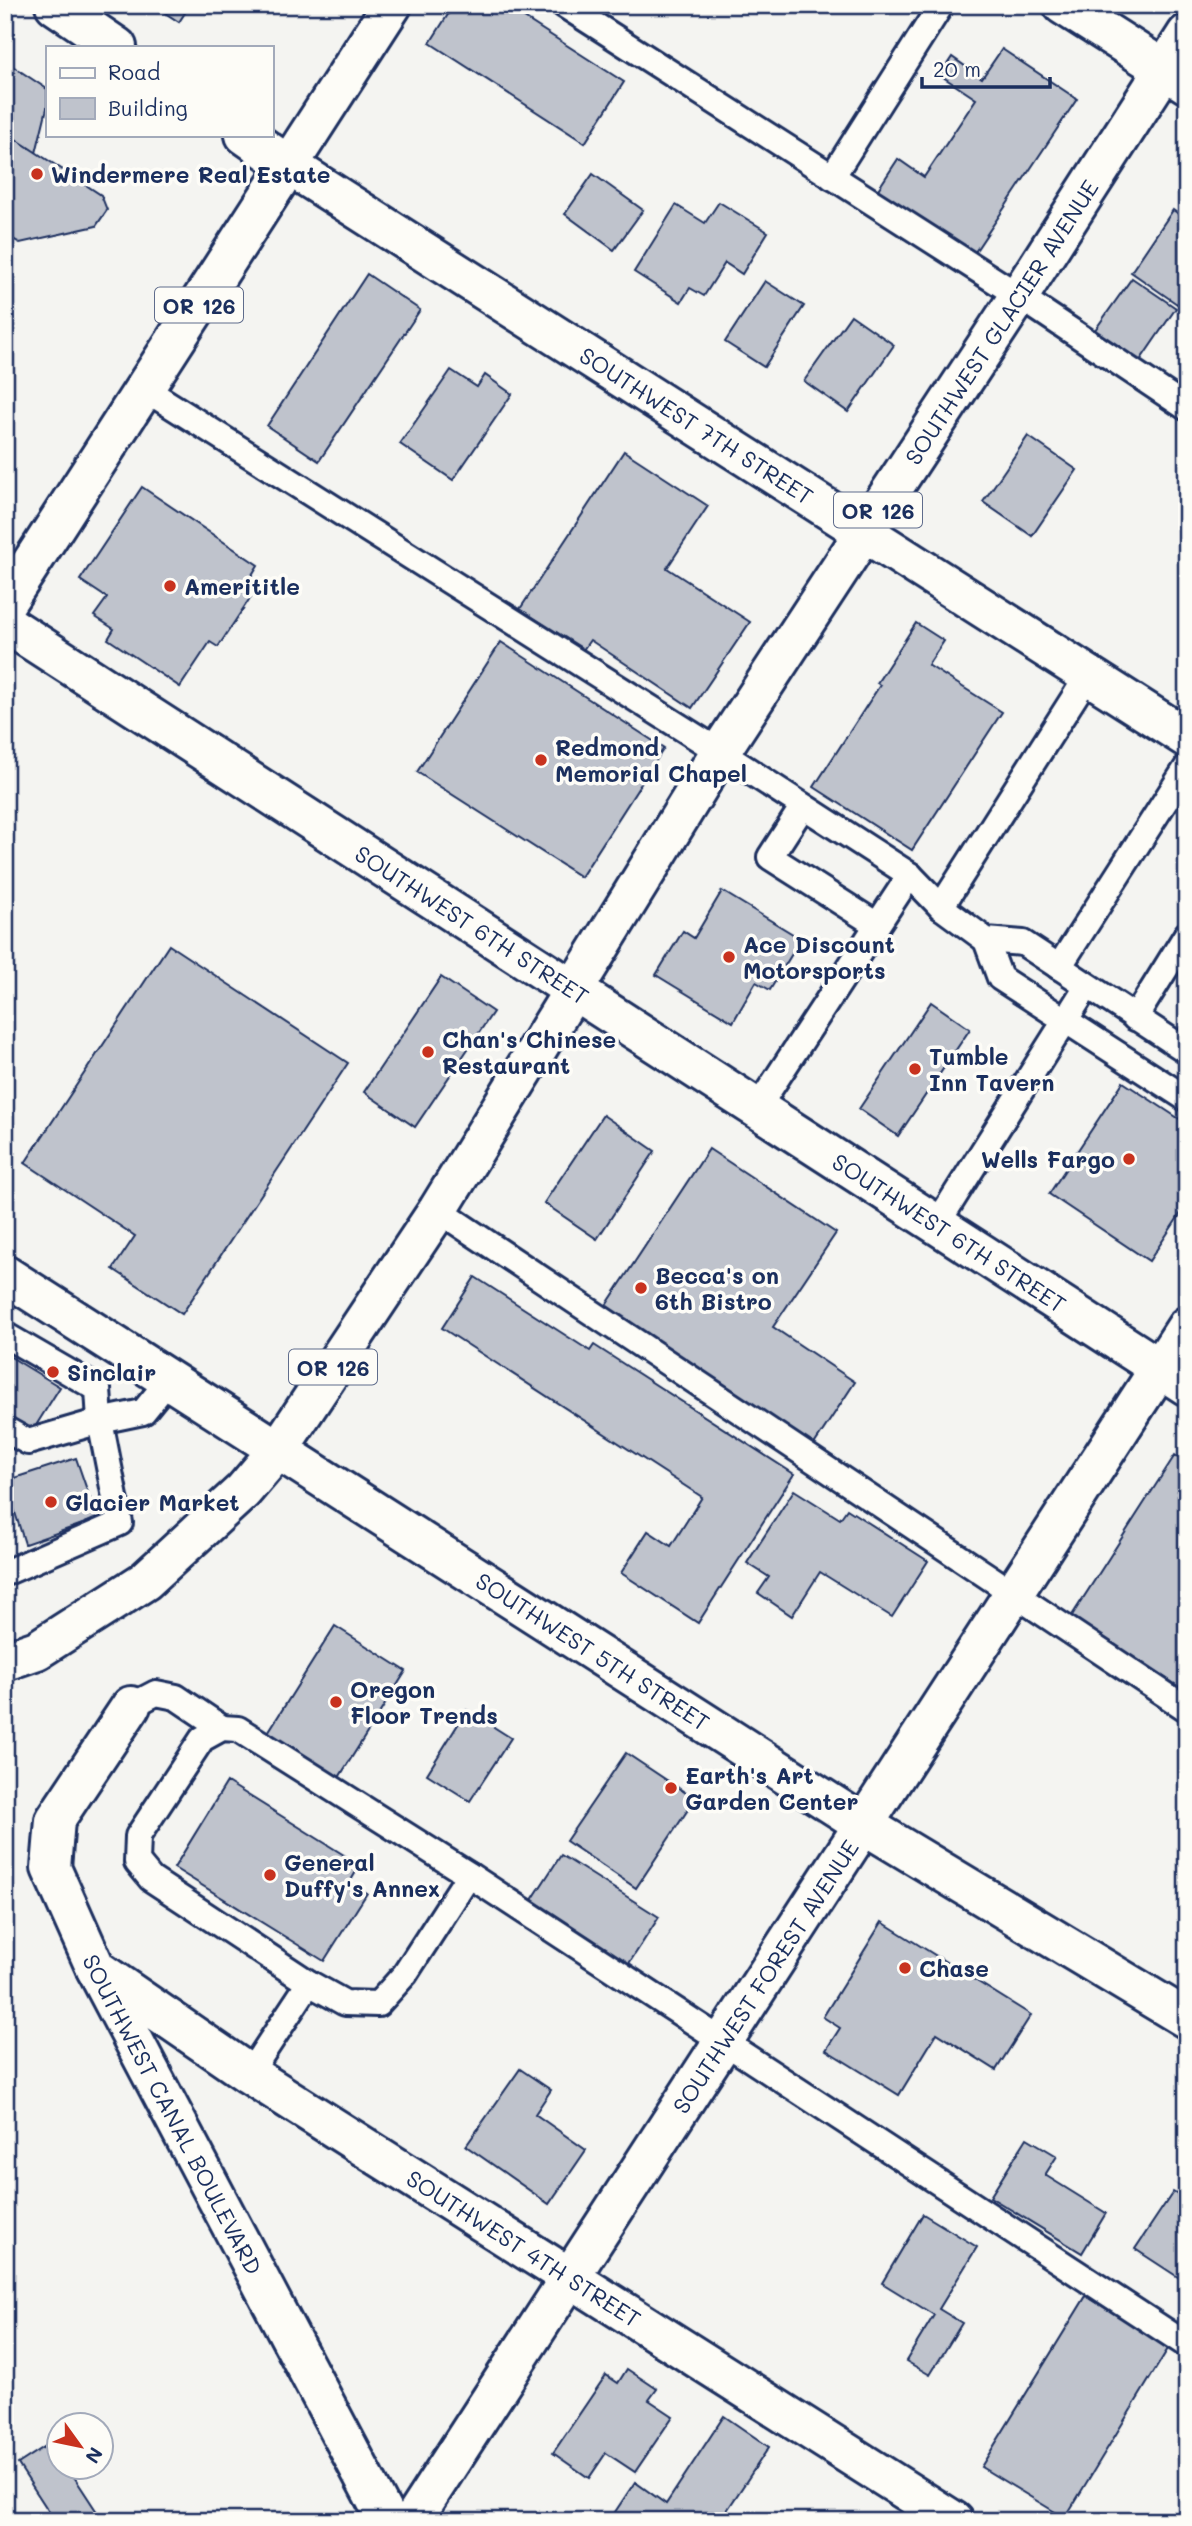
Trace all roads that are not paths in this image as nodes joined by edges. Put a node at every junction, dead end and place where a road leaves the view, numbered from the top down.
1 (55, 5) edge
2 (392, 5) edge
3 (564, 5) edge
4 (941, 5) edge
5 (1063, 5) edge
6 (1187, 34) edge
7 (116, 46) edge
8 (1175, 77) edge
9 (246, 136) edge
10 (288, 165) junction
11 (832, 177) junction
12 (1019, 296) junction
13 (145, 389) junction
14 (1187, 408) edge
15 (864, 530) junction
16 (5, 604) edge
17 (5, 623) edge
18 (1088, 674) junction
19 (1187, 738) edge
20 (720, 752) junction
21 (1187, 767) edge
22 (803, 806) junction
23 (910, 875) junction
24 (941, 907) junction
25 (877, 925) junction
26 (1187, 934) edge
27 (986, 940) junction
28 (1059, 967) junction
29 (1087, 986) junction
30 (576, 990) junction
31 (1135, 1018) junction
32 (1065, 1020) junction
33 (1187, 1051) edge
34 (1187, 1099) edge
35 (758, 1107) junction
36 (438, 1210) junction
37 (937, 1224) junction
38 (5, 1275) edge
39 (1187, 1326) edge
40 (5, 1335) edge
41 (1173, 1377) edge
42 (169, 1380) junction
43 (100, 1422) junction
44 (5, 1429) edge
45 (278, 1450) junction
46 (5, 1573) edge
47 (1013, 1594) junction
48 (5, 1661) edge
49 (131, 1706) joint
50 (1187, 1709) edge
51 (222, 1728) junction
52 (863, 1824) junction
53 (469, 1875) junction
54 (96, 1969) junction
55 (309, 1983) junction
56 (1187, 2019) edge
57 (723, 2041) junction
58 (249, 2074) junction
59 (569, 2278) junction
60 (1187, 2345) edge
61 (952, 2520) edge
62 (387, 2521) edge
63 (412, 2521) edge

1 - 7 main road
2 - 10 main road, OR 126
3 - 11 lane
4 - 11 lane
5 - 8 main road
6 - 8 main road, SOUTHWEST GLACIER AVENUE / OR 126
8 - 12 main road, SOUTHWEST GLACIER AVENUE / OR 126
9 - 10 main road, SOUTHWEST 7TH STREET
10 - 13 main road, OR 126
10 - 15 main road, SOUTHWEST 7TH STREET
11 - 12 lane
12 - 14 lane
12 - 15 main road, SOUTHWEST GLACIER AVENUE / OR 126
13 - 16 main road, OR 126
13 - 20 lane
15 - 18 main road, SOUTHWEST 7TH STREET
15 - 20 main road, SOUTHWEST GLACIER AVENUE / OR 126
17 - 30 main road, SOUTHWEST 6TH STREET
18 - 19 main road, SOUTHWEST 7TH STREET
18 - 24 lane
20 - 22 lane
20 - 30 main road, SOUTHWEST GLACIER AVENUE / OR 126
21 - 28 lane
22 - 23 lane
22 - 25 lane
23 - 24 lane
23 - 25 lane
24 - 27 lane
25 - 35 lane
26 - 31 lane
27 - 28 lane
27 - 32 lane
28 - 29 lane
29 - 31 lane
29 - 32 lane
30 - 35 main road, SOUTHWEST 6TH STREET
30 - 36 main road, SOUTHWEST GLACIER AVENUE / OR 126
31 - 33 lane
32 - 34 lane
32 - 37 lane
35 - 37 main road, SOUTHWEST 6TH STREET
36 - 45 main road, SOUTHWEST GLACIER AVENUE / OR 126
36 - 47 lane
37 - 41 main road, SOUTHWEST 6TH STREET
38 - 42 main road, SOUTHWEST 5TH STREET
39 - 41 main road, SOUTHWEST FOREST AVENUE
40 - 43 lane
41 - 47 main road, SOUTHWEST FOREST AVENUE
42 - 43 lane
42 - 45 main road, SOUTHWEST 5TH STREET
43 - 44 lane
43 - 46 lane
45 - 48 main road, SOUTHWEST GLACIER AVENUE / OR 126
45 - 52 main road, SOUTHWEST 5TH STREET
47 - 50 lane
47 - 52 main road, SOUTHWEST FOREST AVENUE
49 - 51 lane
49 - 54 main road, SOUTHWEST CANAL BOULEVARD
51 - 53 lane
51 - 55 lane
52 - 56 main road, SOUTHWEST 5TH STREET
52 - 57 main road, SOUTHWEST FOREST AVENUE
53 - 55 lane
53 - 57 lane
54 - 58 main road, SOUTHWEST 4TH STREET
54 - 62 main road, SOUTHWEST CANAL BOULEVARD
55 - 58 lane
57 - 59 main road, SOUTHWEST FOREST AVENUE
57 - 60 lane
58 - 59 main road, SOUTHWEST 4TH STREET
59 - 61 main road, SOUTHWEST 4TH STREET
59 - 63 main road, SOUTHWEST FOREST AVENUE

